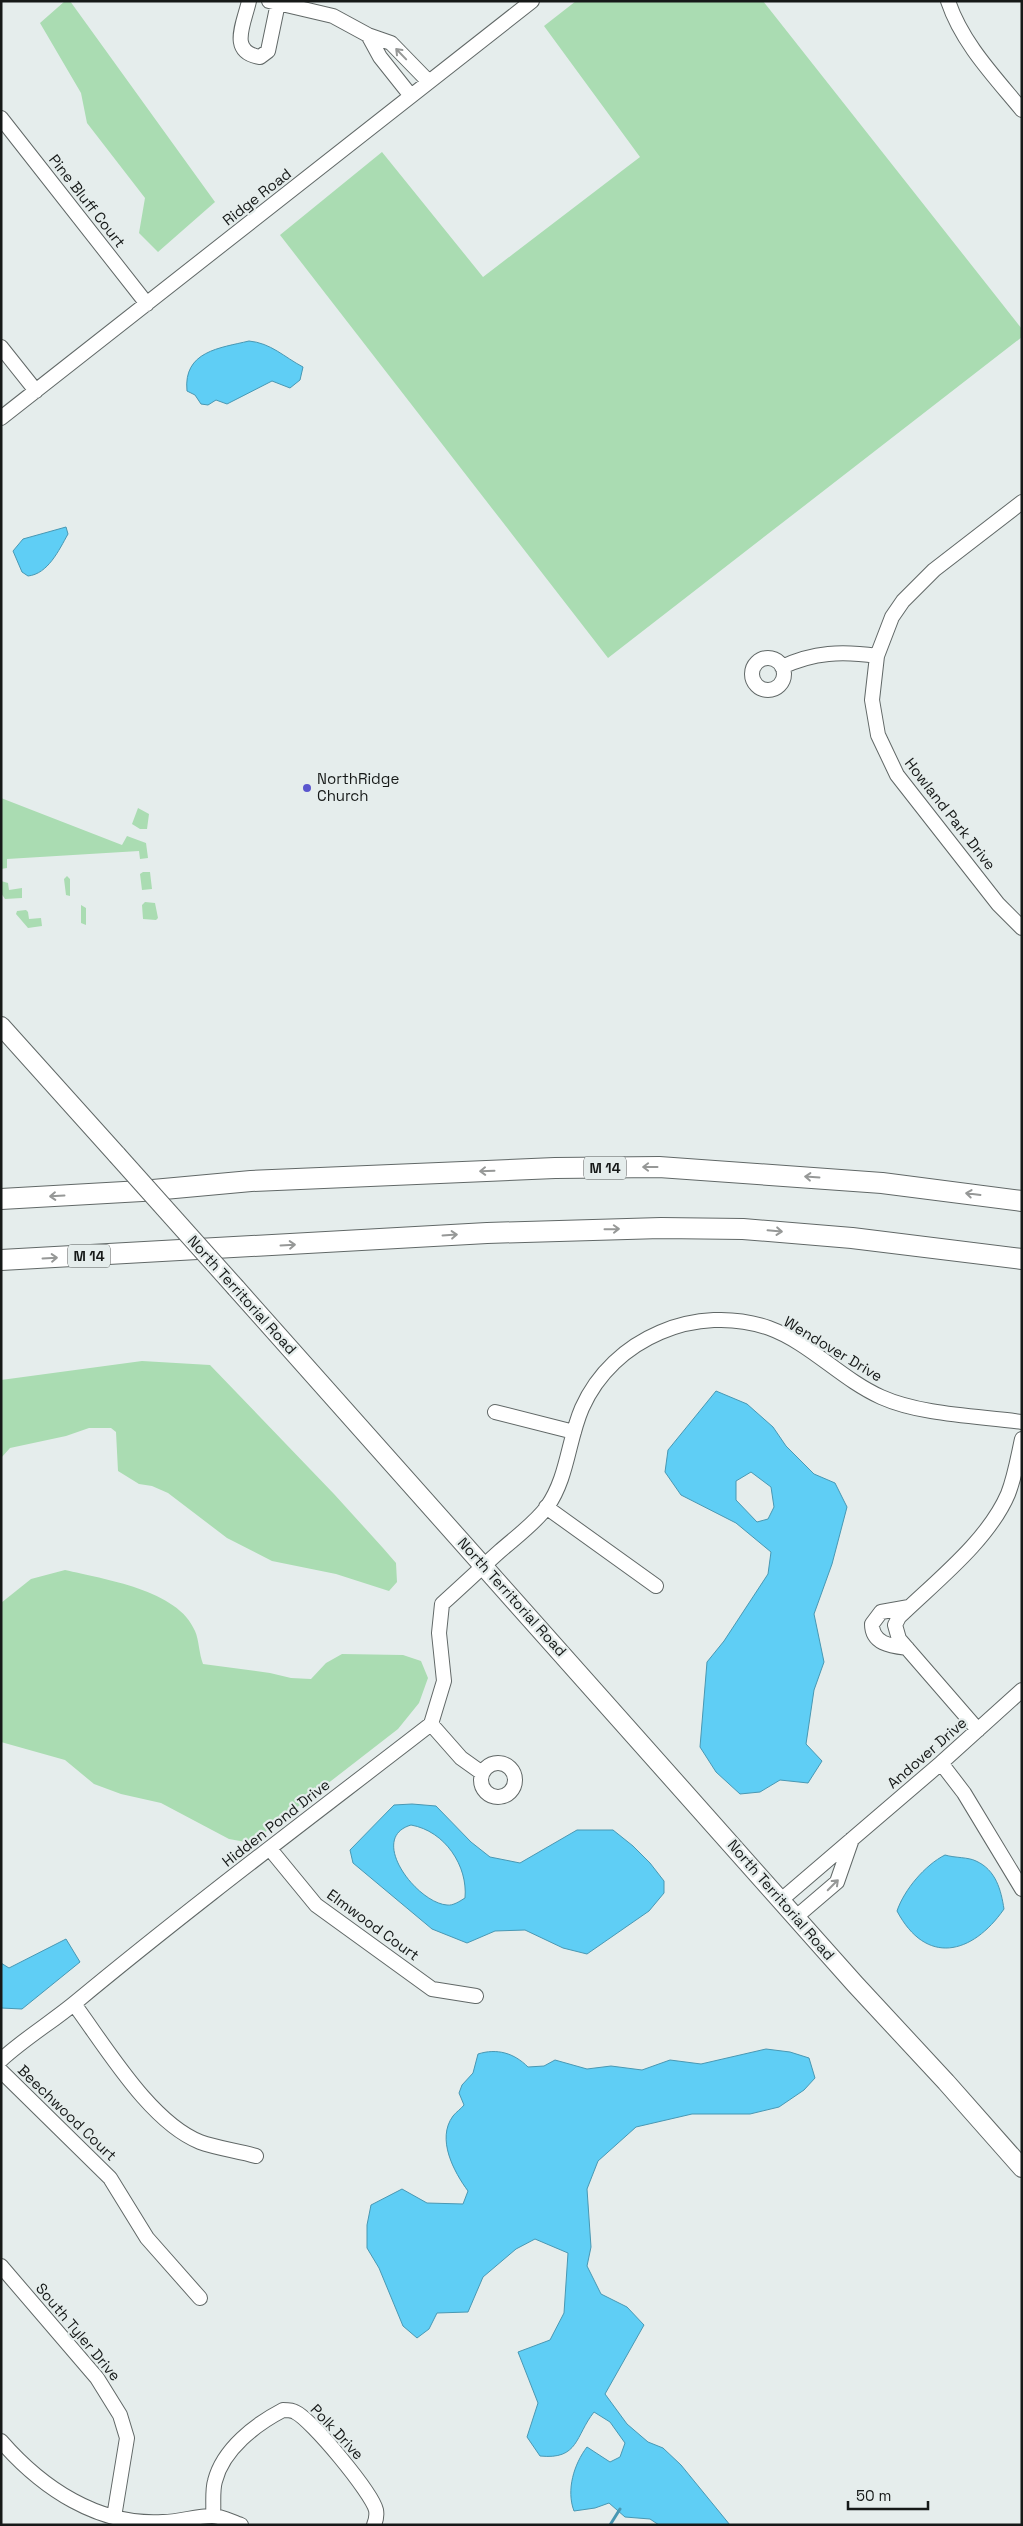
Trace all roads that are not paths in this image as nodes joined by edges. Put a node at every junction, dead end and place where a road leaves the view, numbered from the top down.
1 (249, 1) edge
2 (532, 1) edge
3 (948, 1) edge
4 (274, 2) edge
5 (368, 35) junction
6 (429, 82) junction
7 (411, 96) junction
8 (1022, 110) edge
9 (1, 118) edge
10 (147, 304) junction
11 (1, 348) edge
12 (36, 391) junction
13 (1, 418) edge
14 (1022, 502) edge
15 (877, 656) junction
16 (782, 667) dead end
17 (1022, 928) edge
18 (1, 1026) edge
19 (1, 1199) edge
20 (1022, 1201) edge
21 (1022, 1259) edge
22 (1, 1260) edge
23 (495, 1412) dead end
24 (1022, 1422) edge
25 (574, 1432) junction
26 (1022, 1439) edge
27 (546, 1507) junction
28 (484, 1566) junction
29 (656, 1586) dead end
30 (909, 1607) junction
31 (907, 1648) junction
32 (1022, 1690) edge
33 (431, 1724) junction
34 (978, 1730) junction
35 (941, 1763) junction
36 (482, 1773) dead end
37 (852, 1839) junction
38 (270, 1849) junction
39 (1022, 1889) edge
40 (781, 1900) junction
41 (796, 1918) junction
42 (476, 1996) dead end
43 (74, 2004) junction
44 (1, 2060) edge
45 (1, 2071) edge
46 (256, 2156) dead end
47 (1022, 2168) edge
48 (1, 2266) edge
49 (200, 2298) dead end
50 (1, 2441) edge
51 (213, 2516) junction
52 (114, 2517) junction
53 (241, 2525) edge
54 (374, 2525) edge

1 - 4 street
2 - 6 street, Ridge Road
3 - 8 street
4 - 5 street
6 -> 5 street
5 - 7 street
6 - 7 street, Ridge Road
7 - 10 street, Ridge Road
9 - 10 street, Pine Bluff Court
10 - 12 street, Ridge Road
11 - 12 street
12 - 13 street, Ridge Road
14 - 15 street, Howland Park Drive
15 - 16 street
15 - 17 street, Howland Park Drive
18 - 28 main road, North Territorial Road, bridge
20 -> 19 highway, M 14
22 -> 21 highway, M 14
23 - 25 street
24 - 25 street, Wendover Drive
25 - 27 street, Wendover Drive
26 - 30 street
27 - 28 street, Wendover Drive
27 - 29 street
28 - 33 street
28 - 40 main road, North Territorial Road
30 - 31 street
30 - 31 street
31 - 34 street
32 - 34 street, Andover Drive
33 - 36 street
33 - 38 street, Hidden Pond Drive
34 - 35 street, Andover Drive
35 - 37 street, Andover Drive
35 - 39 street
37 - 40 street, Andover Drive
41 -> 37 street
38 - 42 street, Elmwood Court
38 - 43 street, Hidden Pond Drive
40 - 41 main road, North Territorial Road
41 - 47 main road, North Territorial Road
43 - 44 street, Hidden Pond Drive
43 - 46 street
45 - 49 street, Beechwood Court
48 - 52 street, South Tyler Drive
50 - 52 street
51 - 52 street
51 - 53 street
51 - 54 street, Polk Drive

